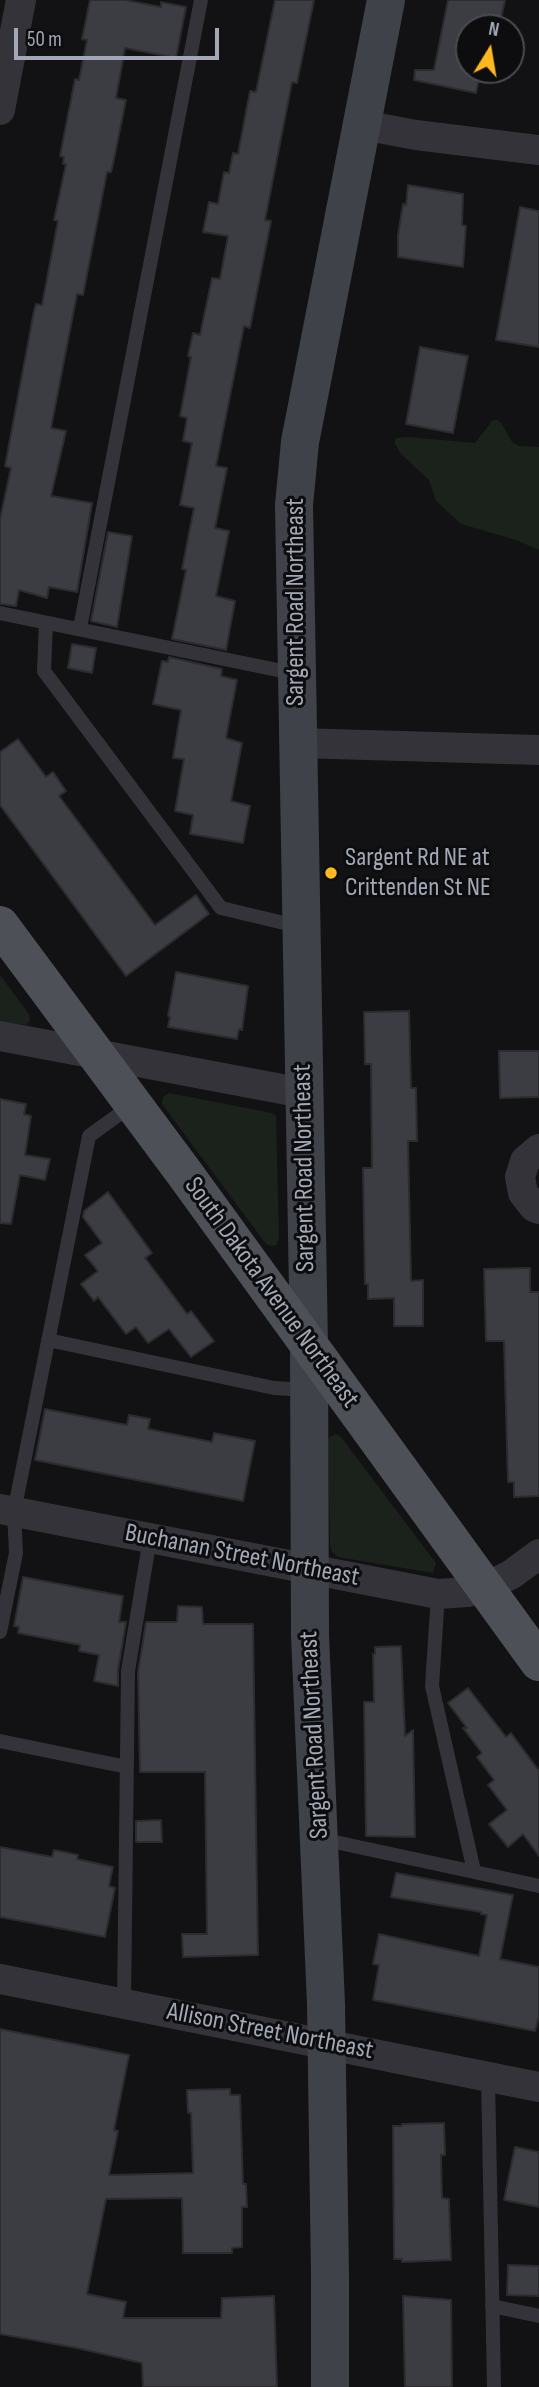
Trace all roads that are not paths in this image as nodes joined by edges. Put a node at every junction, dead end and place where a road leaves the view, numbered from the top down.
1 (21, 0) edge
2 (201, 0) edge
3 (386, 0) edge
4 (0, 110) edge
5 (362, 125) junction
6 (539, 150) edge
7 (0, 612) edge
8 (46, 623) junction
9 (80, 628) junction
10 (297, 674) junction
11 (298, 743) junction
12 (539, 751) edge
13 (0, 925) edge
14 (301, 927) junction
15 (0, 1036) edge
16 (96, 1055) junction
17 (303, 1093) junction
18 (133, 1104) junction
19 (539, 1149) edge
20 (539, 1209) edge
21 (48, 1340) junction
22 (309, 1346) junction
23 (309, 1390) junction
24 (7, 1510) edge
25 (150, 1538) junction
26 (539, 1554) edge
27 (310, 1569) junction
28 (485, 1588) junction
29 (438, 1594) junction
30 (0, 1632) edge
31 (539, 1662) edge
32 (0, 1741) edge
33 (127, 1767) junction
34 (320, 1838) junction
35 (474, 1871) junction
36 (539, 1886) edge
37 (0, 1979) edge
38 (124, 2003) junction
39 (326, 2044) junction
40 (488, 2077) junction
41 (539, 2087) edge
42 (492, 2306) junction
43 (539, 2316) edge
44 (330, 2387) edge
45 (494, 2387) edge

1 - 4 street
2 - 9 lane
3 - 5 main road, Sargent Road Northeast
5 - 6 street
5 - 10 main road, Sargent Road Northeast
7 - 8 lane
8 - 9 lane
8 - 14 lane
9 - 10 lane
10 - 11 main road, Sargent Road Northeast
11 - 12 street
11 - 14 main road, Sargent Road Northeast
13 - 16 main road, South Dakota Avenue Northeast
14 - 17 main road, Sargent Road Northeast
15 - 16 street
16 - 17 street
16 - 18 main road, South Dakota Avenue Northeast
17 - 22 main road, Sargent Road Northeast
18 - 21 lane
18 - 22 main road, South Dakota Avenue Northeast
19 - 20 street
21 - 23 lane
21 - 24 lane
22 - 23 main road, Sargent Road Northeast
22 - 28 main road, South Dakota Avenue Northeast
23 - 27 main road, Sargent Road Northeast
24 - 25 street, Buchanan Street Northeast
24 - 30 lane
25 - 27 street, Buchanan Street Northeast
25 - 33 lane
26 - 28 street
27 - 29 street, Buchanan Street Northeast
27 - 34 main road, Sargent Road Northeast
28 - 29 street, Buchanan Street Northeast
28 - 31 main road, South Dakota Avenue Northeast
29 - 35 lane
32 - 33 lane
33 - 38 lane
34 - 35 lane
34 - 39 main road, Sargent Road Northeast
35 - 36 lane
37 - 38 street, Allison Street Northeast
38 - 39 street, Allison Street Northeast
39 - 40 street, Allison Street Northeast
39 - 44 main road, Sargent Road Northeast
40 - 41 street, Allison Street Northeast
40 - 42 lane
42 - 43 lane
42 - 45 lane

